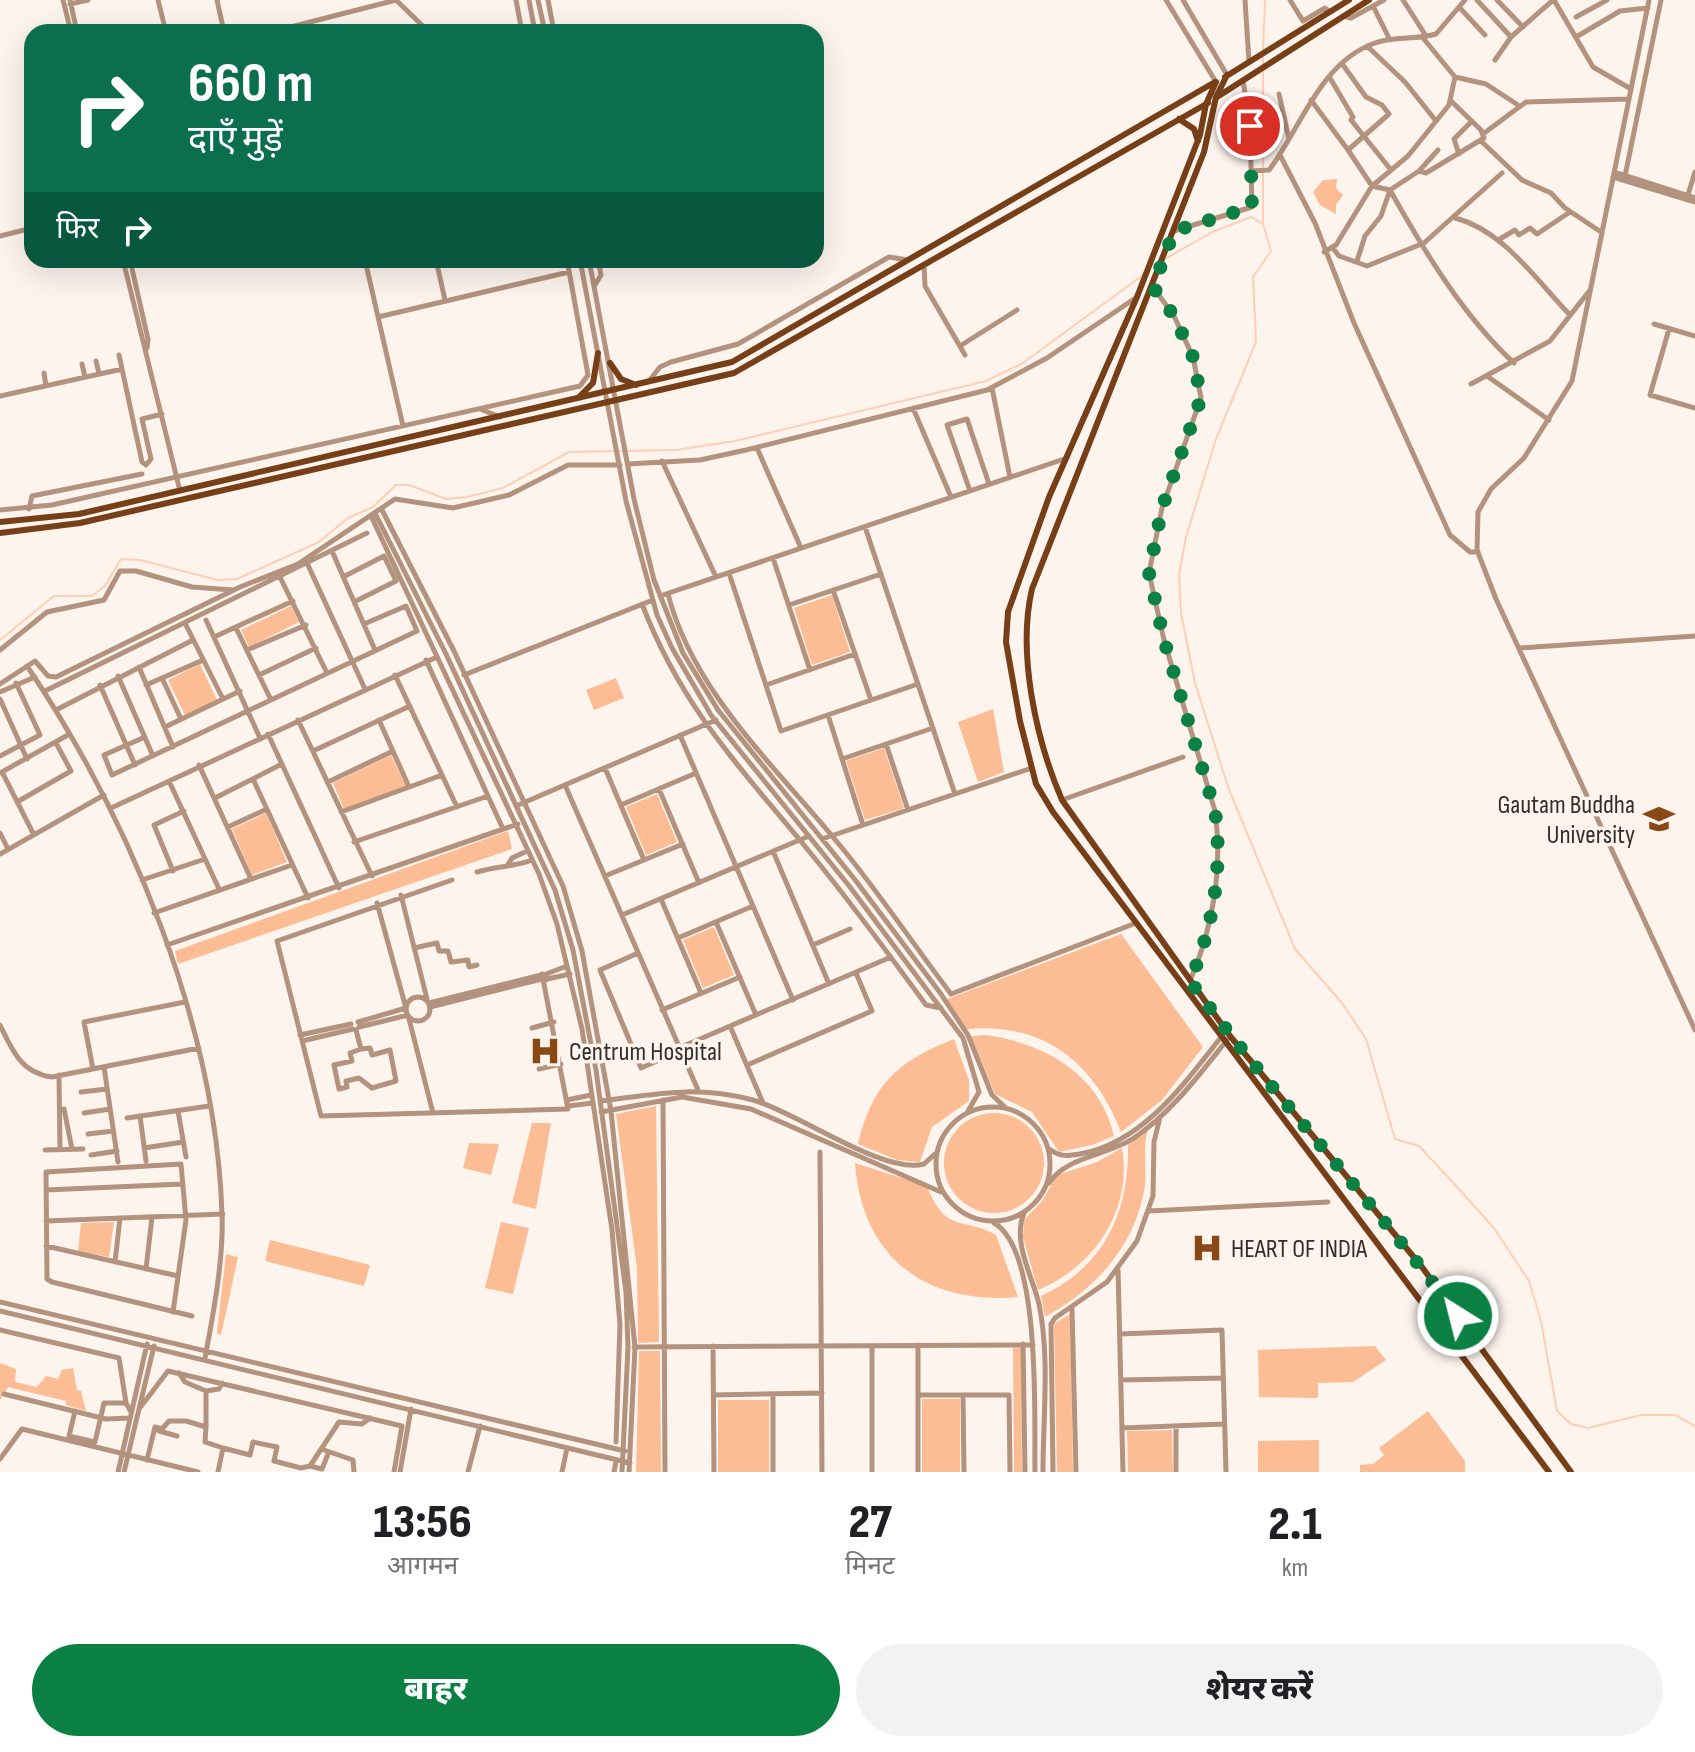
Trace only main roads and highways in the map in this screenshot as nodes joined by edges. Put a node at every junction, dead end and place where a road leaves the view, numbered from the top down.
1 (1349, 0) edge
2 (1371, 3) edge
3 (1227, 75) junction
4 (1216, 82) junction
5 (1216, 97) junction
6 (1206, 104) junction
7 (1179, 119) junction
8 (1198, 141) junction
9 (598, 353) road end
10 (610, 363) road end
11 (637, 385) junction
12 (576, 399) junction
13 (0, 522) edge
14 (0, 533) edge
15 (1226, 1037) junction
16 (1549, 1472) edge
17 (1571, 1472) edge

1 - 3 main road
2 - 5 main road
3 - 4 main road
3 - 5 main road
4 - 6 main road
4 - 11 main road
5 - 6 main road
5 - 15 main road
6 - 7 main road
6 - 8 main road
7 - 8 main road
7 - 14 main road
8 - 15 main road
9 - 12 main road
10 - 11 main road
11 - 12 main road
12 - 13 main road
15 - 16 main road
15 - 17 main road

